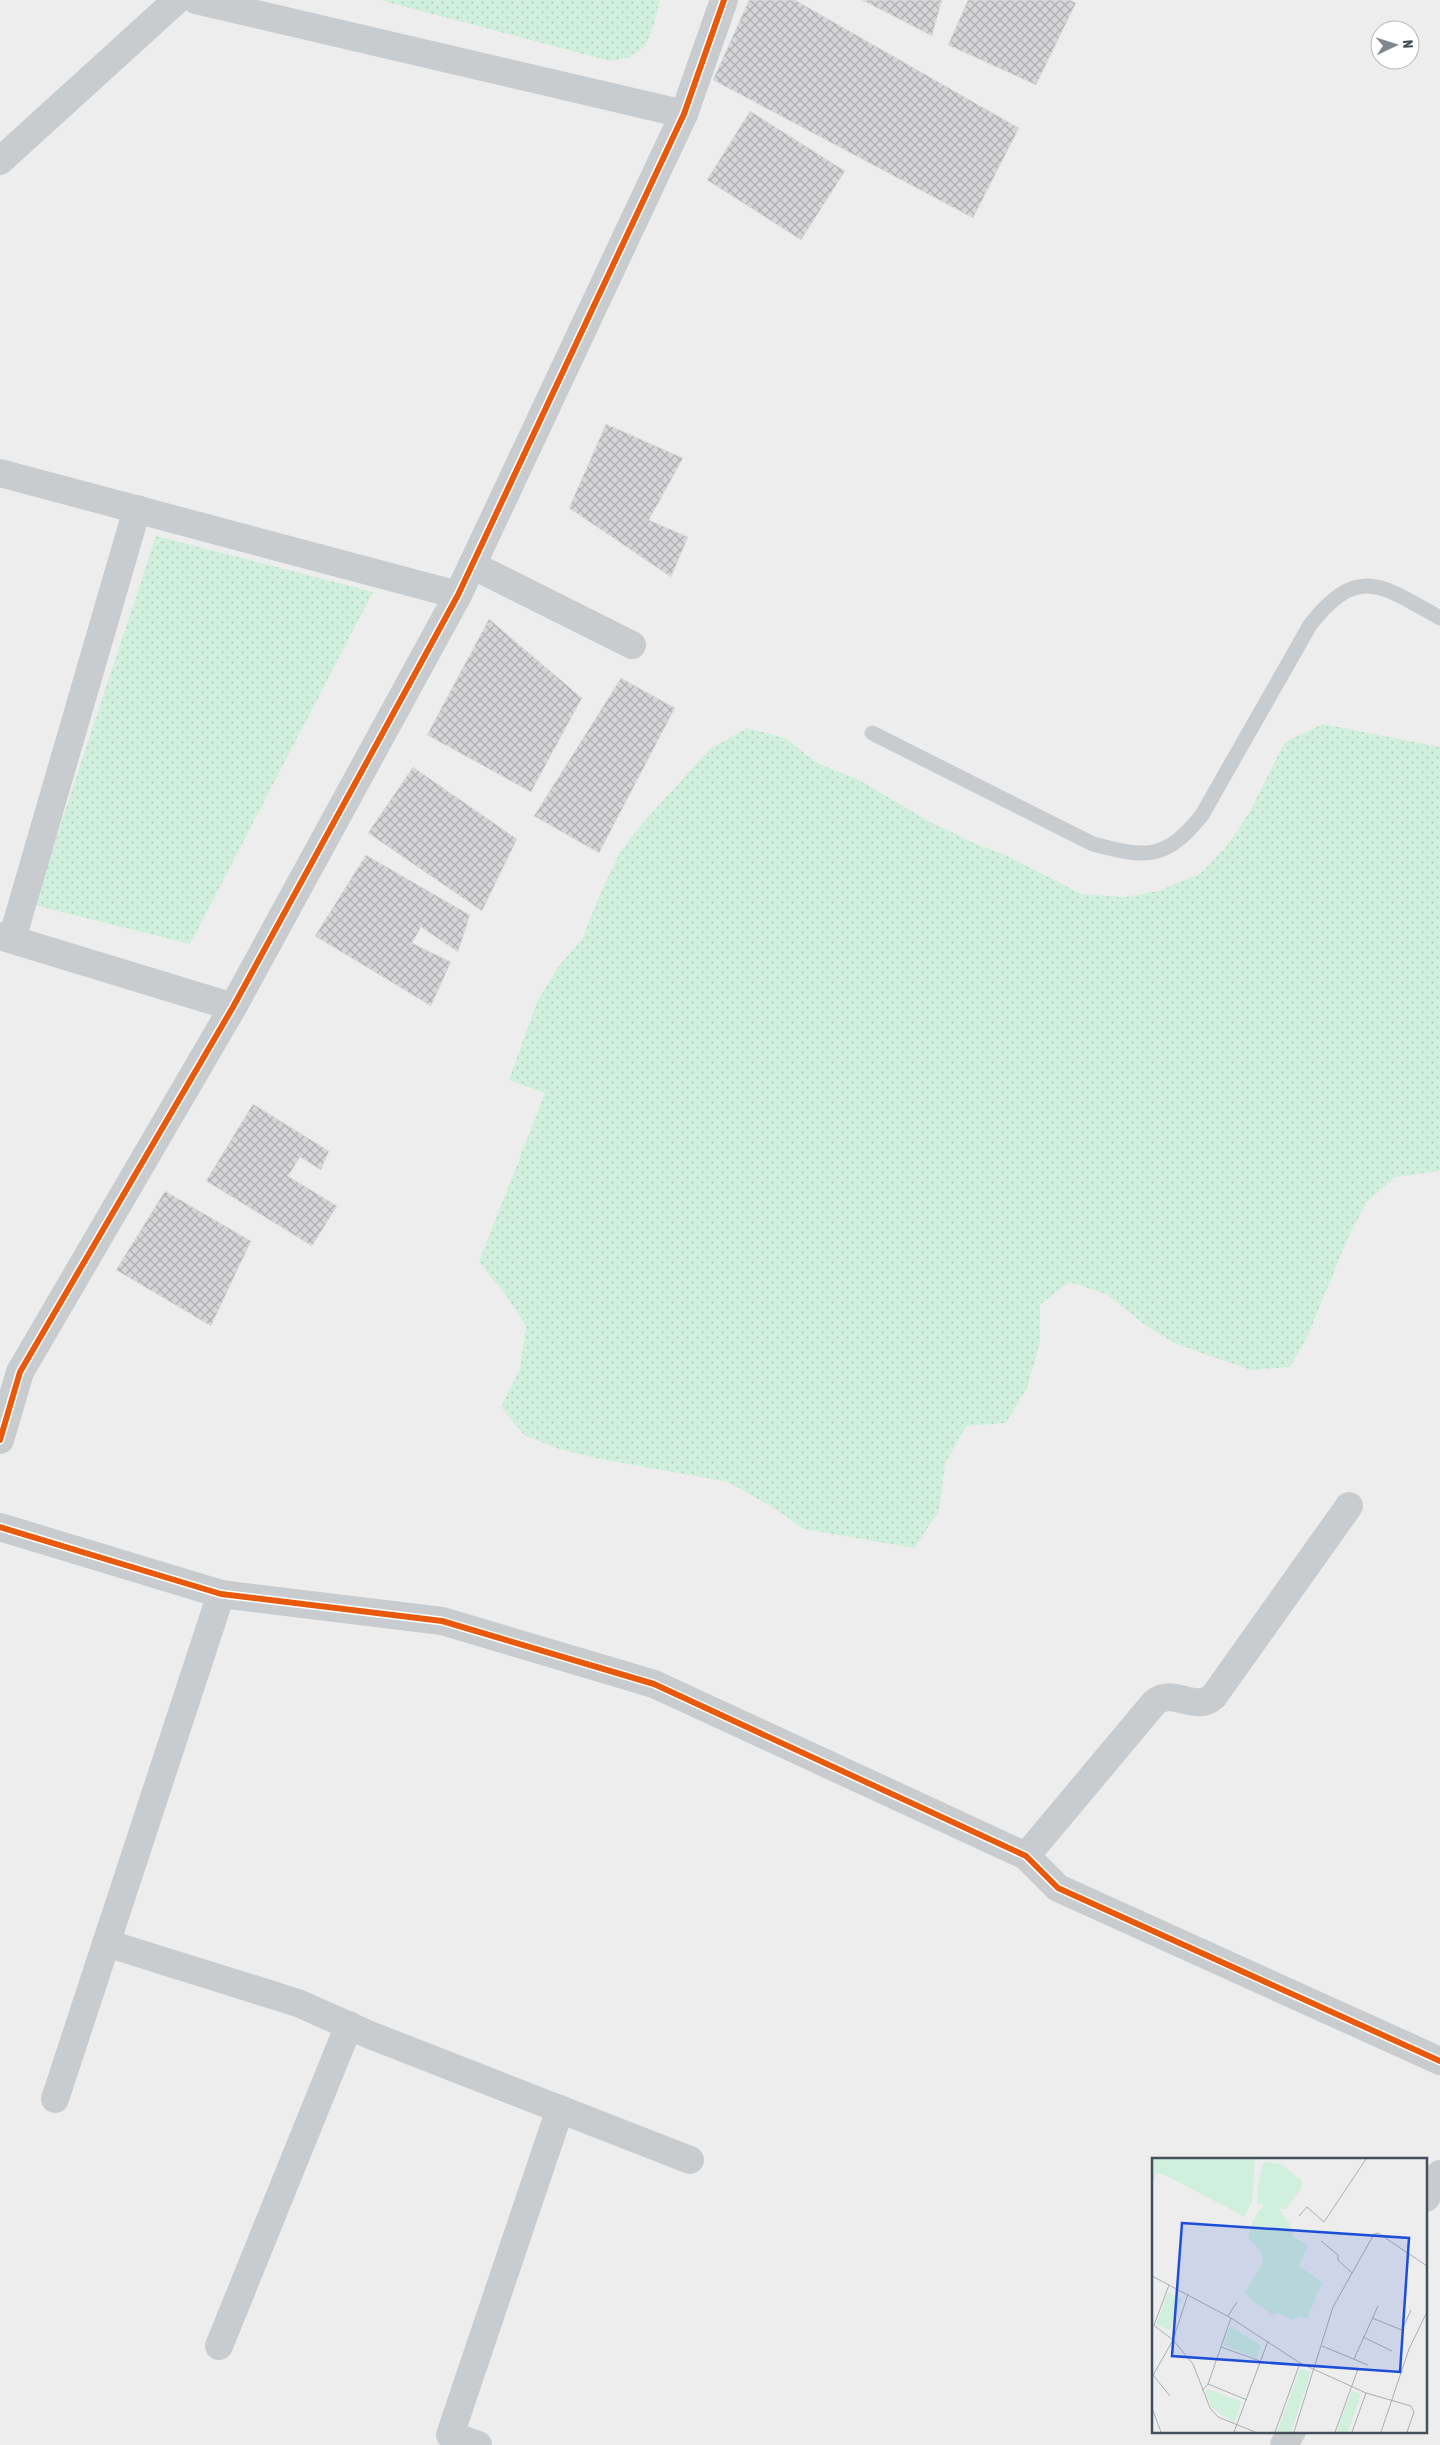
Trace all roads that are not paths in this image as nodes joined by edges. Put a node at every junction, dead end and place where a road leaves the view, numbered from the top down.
1 (177, 0) edge
2 (196, 0) edge
3 (724, 0) edge
4 (684, 114) junction
5 (0, 161) edge
6 (0, 473) edge
7 (137, 510) junction
8 (472, 565) junction
9 (458, 595) junction
10 (1440, 618) edge
11 (632, 645) dead end
12 (872, 733) dead end
13 (6, 937) edge
14 (233, 1007) junction
15 (10, 1369) edge
16 (0, 1440) edge
17 (1349, 1506) dead end
18 (0, 1527) edge
19 (222, 1594) junction
20 (1026, 1856) junction
21 (106, 1943) junction
22 (349, 2025) junction
23 (1440, 2061) edge
24 (55, 2099) dead end
25 (560, 2109) junction
26 (690, 2160) dead end
27 (1440, 2174) edge
28 (1428, 2195) edge
29 (219, 2346) dead end
30 (1291, 2432) edge
31 (478, 2445) edge
32 (1284, 2445) edge

1 - 5 street
2 - 4 street
3 - 4 street
4 - 8 street
6 - 7 street
7 - 9 street
7 - 13 street
8 - 9 street
8 - 11 street
9 - 14 street
10 - 12 lane
13 - 14 street
14 - 15 street
15 - 16 street
17 - 20 street
18 - 19 street
19 - 20 street
19 - 21 street
20 - 23 street
21 - 22 street
21 - 24 street
22 - 25 street
22 - 29 street
25 - 26 street
25 - 31 street
27 - 28 street
30 - 32 street

